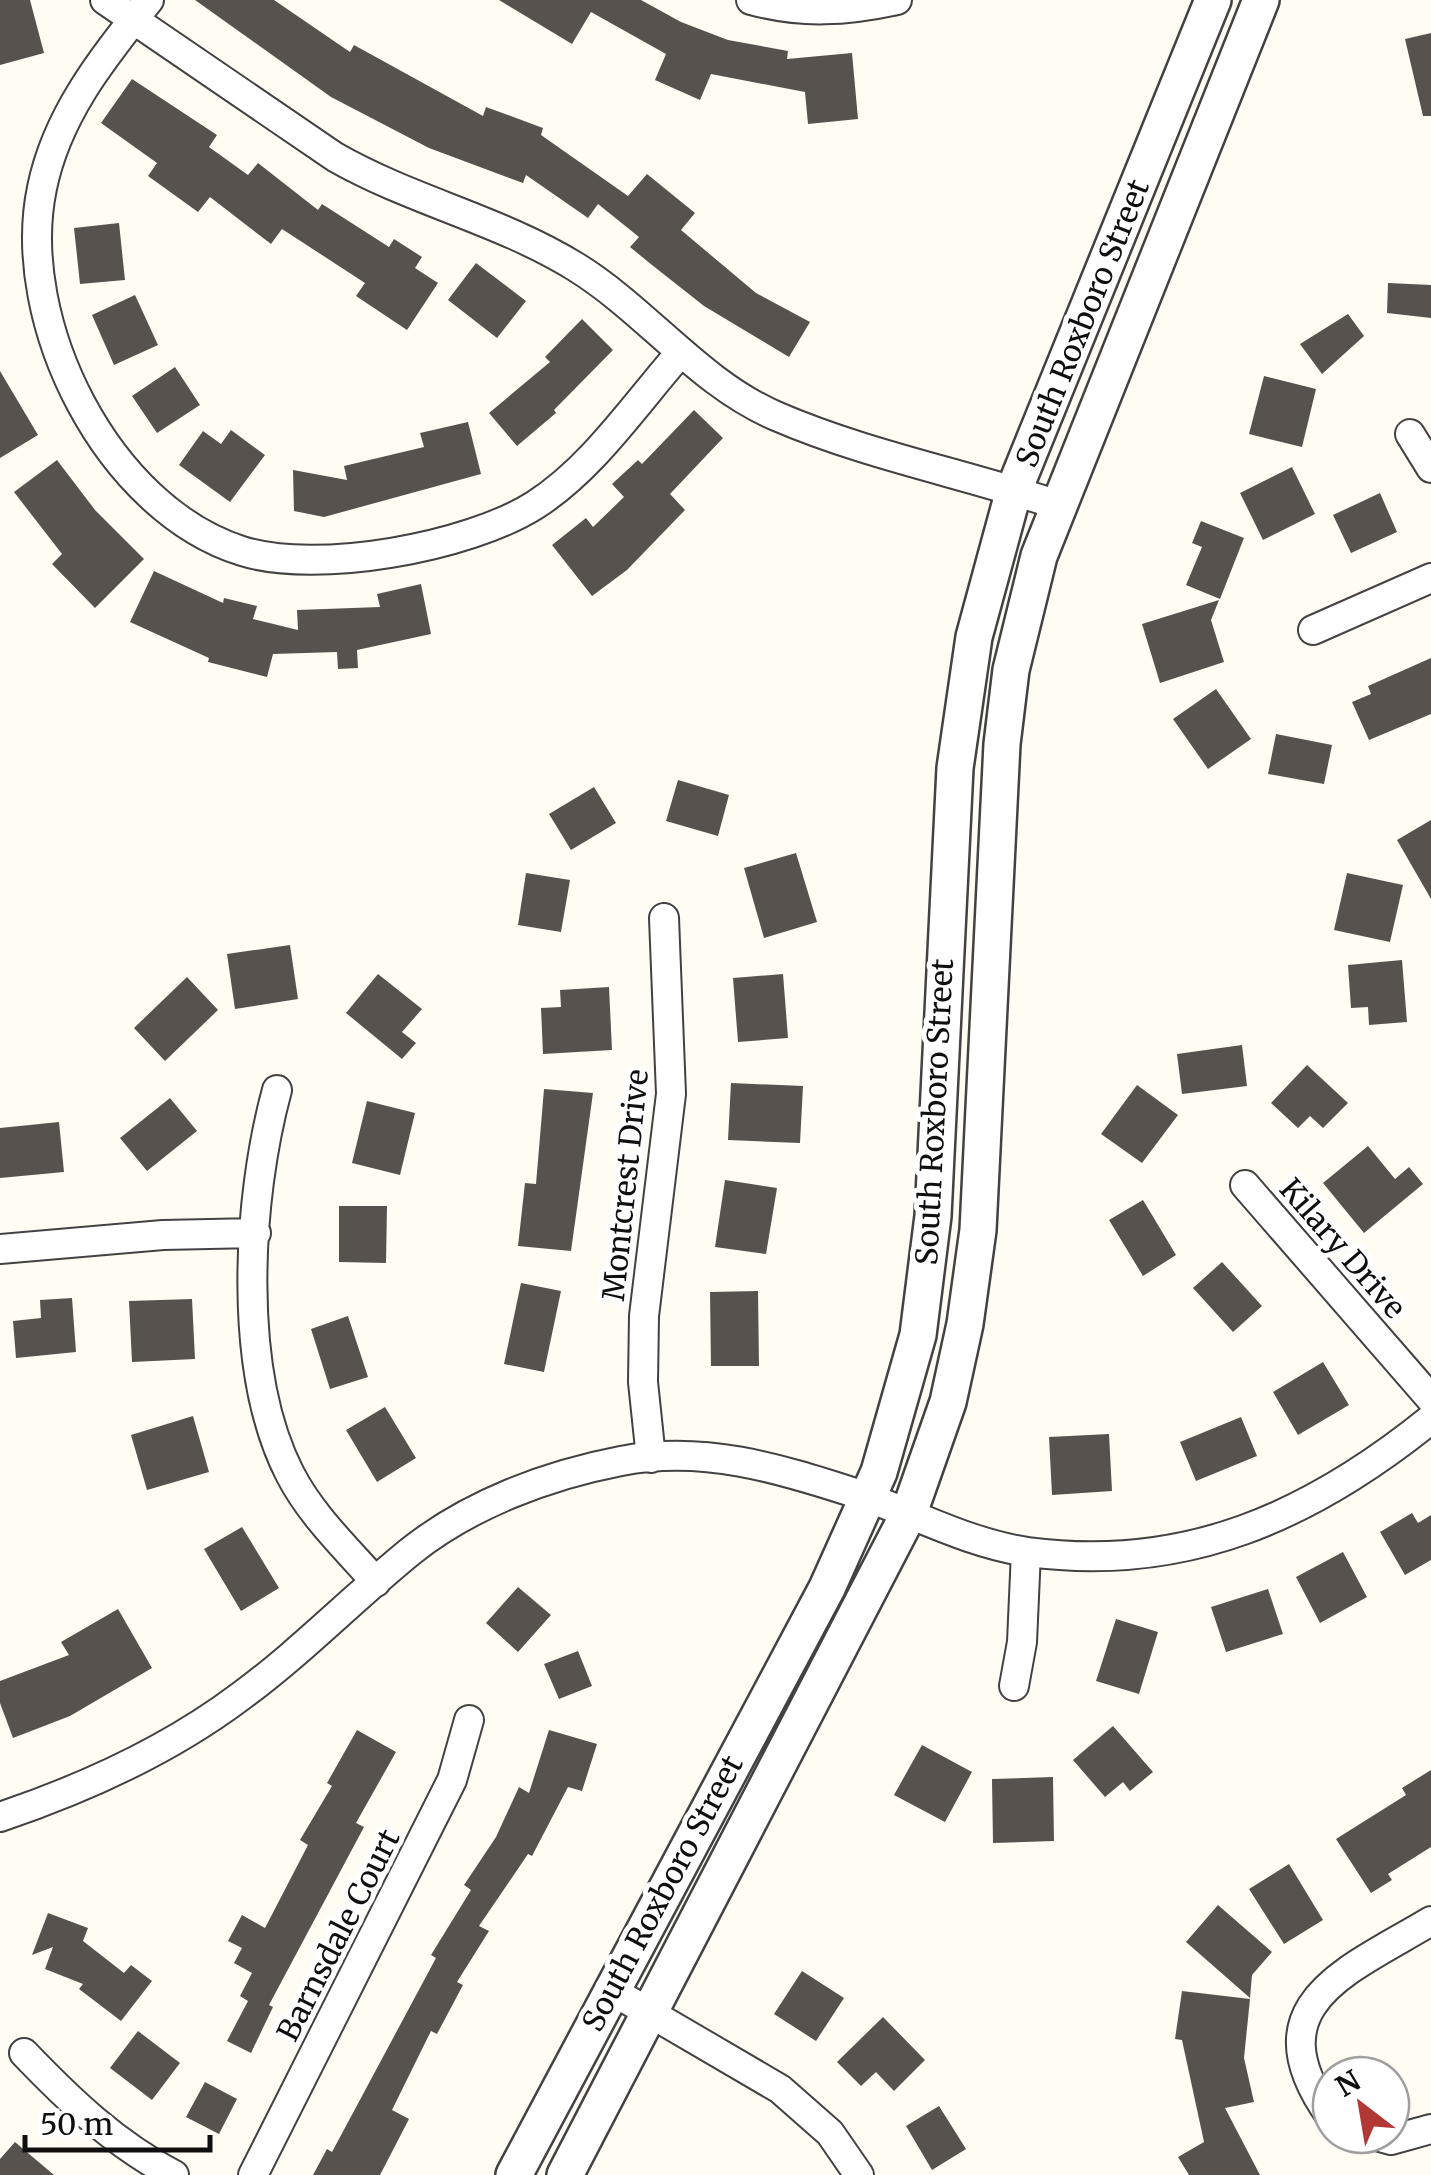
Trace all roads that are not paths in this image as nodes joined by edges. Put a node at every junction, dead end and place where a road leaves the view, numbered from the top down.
1 (106, 0) edge
2 (752, 0) edge
3 (897, 0) edge
4 (1212, 0) edge
5 (1260, 0) edge
6 (142, 10) edge
7 (681, 352) junction
8 (1410, 434) dead end
9 (1431, 468) edge
10 (1014, 490) junction
11 (1058, 505) junction
12 (1431, 578) edge
13 (1313, 630) dead end
14 (664, 918) dead end
15 (278, 1090) dead end
16 (1245, 1185) dead end
17 (256, 1234) junction
18 (0, 1250) edge
19 (1431, 1399) edge
20 (1431, 1419) edge
21 (650, 1458) junction
22 (870, 1498) junction
23 (909, 1513) junction
24 (1026, 1552) junction
25 (376, 1582) junction
26 (1014, 1686) dead end
27 (468, 1720) dead end
28 (0, 1817) edge
29 (1429, 1925) edge
30 (609, 1989) junction
31 (648, 2013) junction
32 (24, 2053) dead end
33 (1311, 2082) edge
34 (174, 2175) edge
35 (253, 2175) edge
36 (514, 2175) edge
37 (565, 2175) edge
38 (859, 2175) edge

1 - 6 street
2 - 3 street
4 - 10 street, South Roxboro Street
5 - 11 street, South Roxboro Street
6 - 7 street
6 - 7 street
7 - 10 street
8 - 9 street
10 - 11 street
10 - 22 street, South Roxboro Street
11 - 23 street, South Roxboro Street
12 - 13 street
14 - 21 street, Montcrest Drive
15 - 17 street
16 - 19 street, Kilary Drive
17 - 18 street
17 - 25 street
20 - 24 street
21 - 22 street
21 - 25 street
22 - 23 street
22 - 30 street, South Roxboro Street
23 - 24 street
23 - 31 street, South Roxboro Street
24 - 26 street
25 - 28 street
27 - 35 street, Barnsdale Court
29 - 33 street
30 - 31 street
30 - 36 street, South Roxboro Street
31 - 37 street, South Roxboro Street
31 - 38 street
32 - 34 street

